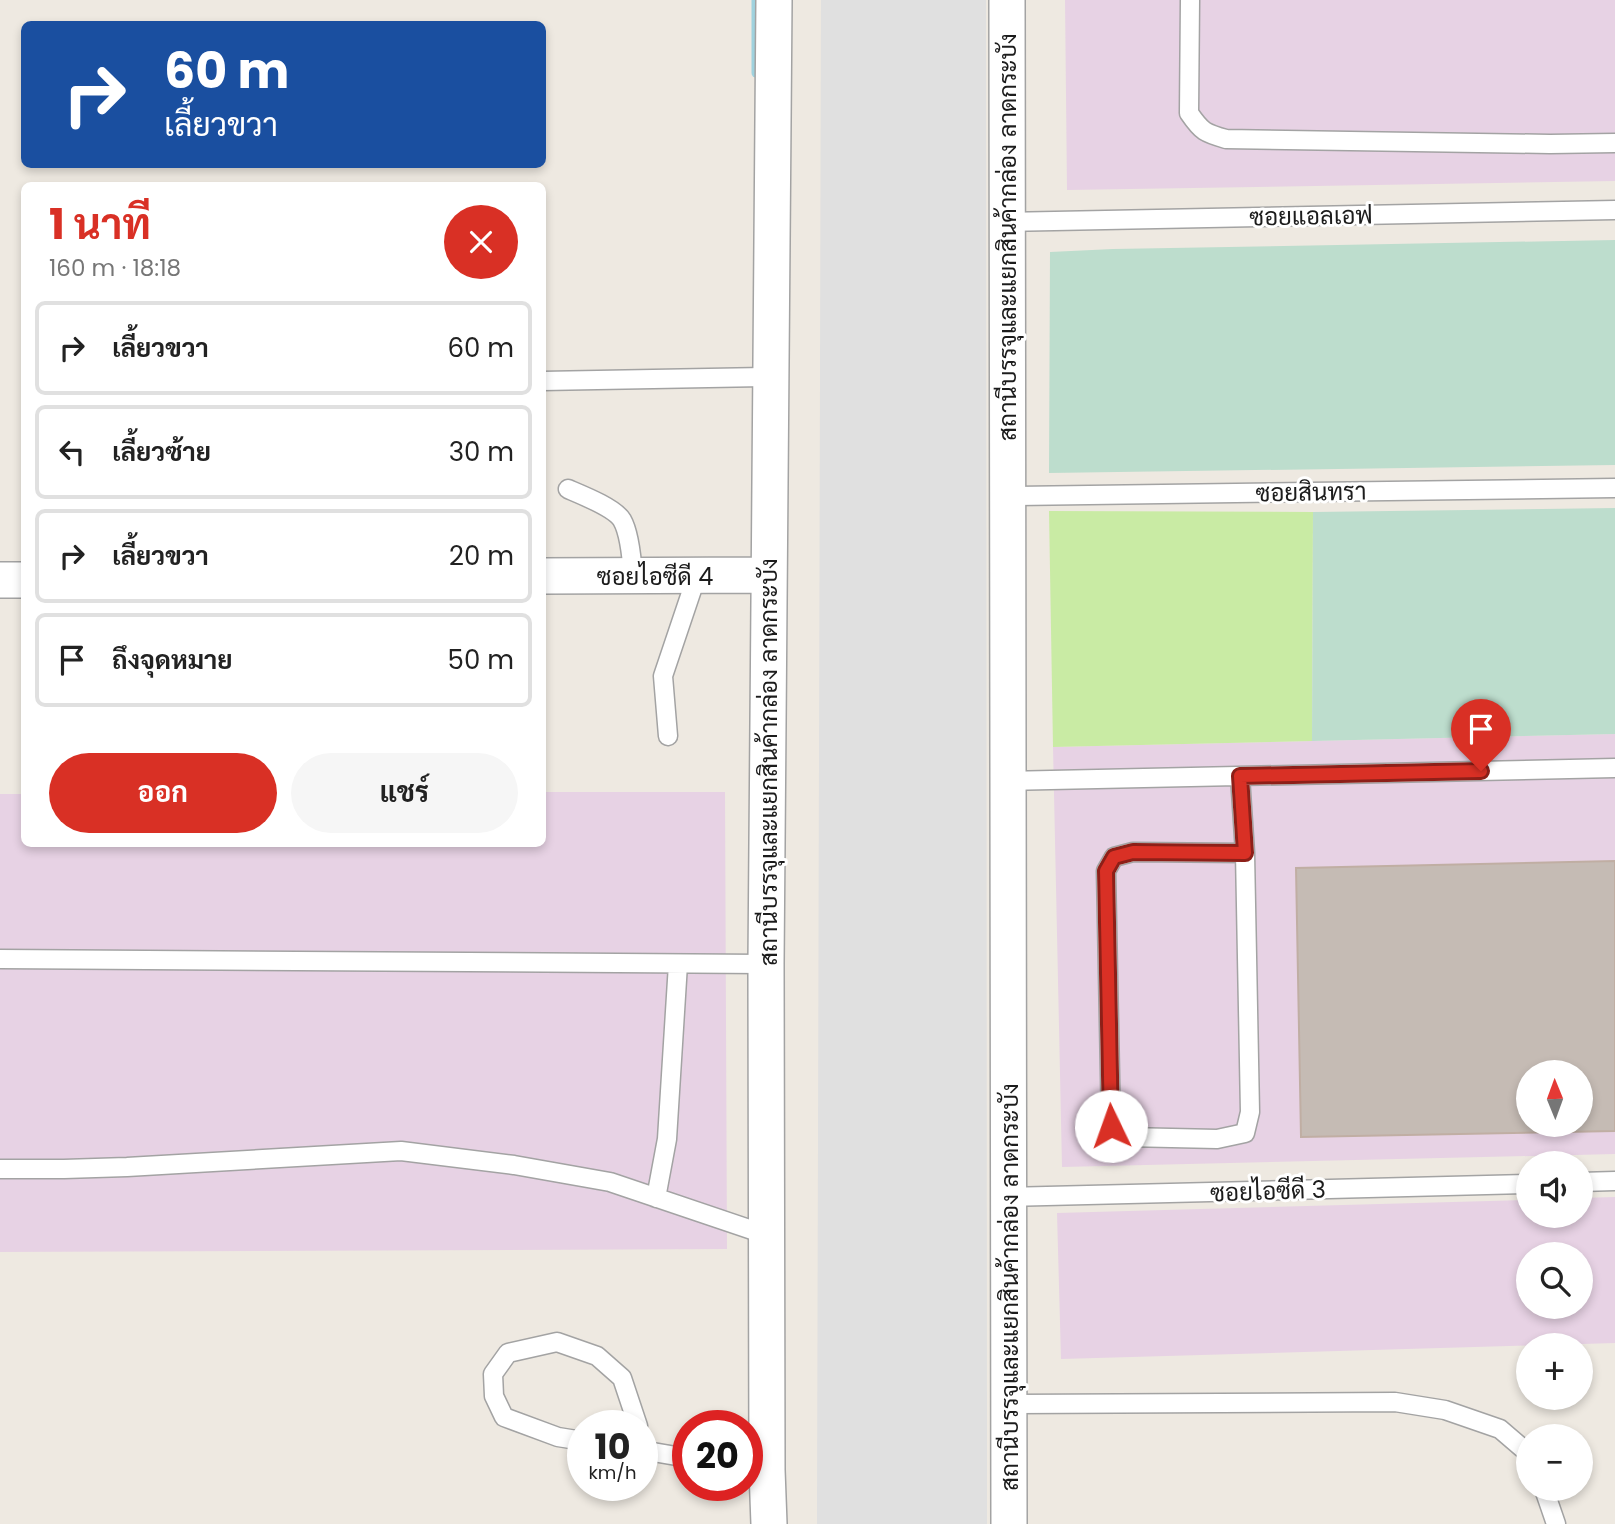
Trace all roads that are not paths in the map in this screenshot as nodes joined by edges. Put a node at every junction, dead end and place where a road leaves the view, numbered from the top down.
1 (774, 0) edge
2 (1007, 0) edge
3 (1191, 0) edge
4 (1615, 143) edge
5 (1615, 210) edge
6 (1007, 222) junction
7 (770, 377) junction
8 (546, 381) edge
9 (1615, 488) edge
10 (568, 489) dead end
11 (1008, 496) junction
12 (697, 575) junction
13 (768, 575) junction
14 (546, 576) edge
15 (633, 576) junction
16 (0, 580) edge
17 (21, 580) edge
18 (668, 736) dead end
19 (1615, 768) edge
20 (1240, 776) junction
21 (1008, 781) junction
22 (1245, 853) junction
23 (0, 959) edge
24 (678, 964) junction
25 (766, 964) junction
26 (0, 1169) edge
27 (1615, 1181) edge
28 (1593, 1182) edge
29 (1516, 1184) edge
30 (656, 1198) junction
31 (1009, 1198) junction
32 (766, 1235) junction
33 (1009, 1404) junction
34 (633, 1410) edge
35 (759, 1410) edge
36 (567, 1438) edge
37 (1516, 1443) edge
38 (763, 1496) edge
39 (1548, 1501) edge
40 (769, 1524) edge
41 (1009, 1524) edge
42 (1556, 1524) edge

1 - 7 street, สถานีบรรจุและแยกสินค้ากล่อง ลาดกระบัง
2 - 6 street, สถานีบรรจุและแยกสินค้ากล่อง ลาดกระบัง
3 - 4 lane
5 - 6 lane, ซอยแอลเอฟ
6 - 11 street, สถานีบรรจุและแยกสินค้ากล่อง ลาดกระบัง
7 - 8 lane
7 - 13 street, สถานีบรรจุและแยกสินค้ากล่อง ลาดกระบัง
9 - 11 lane, ซอยสินทรา
10 - 15 lane
11 - 21 street, สถานีบรรจุและแยกสินค้ากล่อง ลาดกระบัง
12 - 13 street, ซอยไอซีดี 4
12 - 15 street, ซอยไอซีดี 4
12 - 18 lane
13 - 25 street, สถานีบรรจุและแยกสินค้ากล่อง ลาดกระบัง
14 - 15 street, ซอยไอซีดี 4
16 - 17 street
19 - 20 lane
20 - 21 lane
20 - 22 lane
21 - 31 street, สถานีบรรจุและแยกสินค้ากล่อง ลาดกระบัง
22 - 22 lane
23 - 24 lane
24 - 25 lane
24 - 30 lane
25 - 32 street, สถานีบรรจุและแยกสินค้ากล่อง ลาดกระบัง
26 - 30 lane
27 - 28 lane
29 - 31 lane, ซอยไอซีดี 3
30 - 32 lane
31 - 33 street, สถานีบรรจุและแยกสินค้ากล่อง ลาดกระบัง
32 - 35 street, สถานีบรรจุและแยกสินค้ากล่อง ลาดกระบัง
33 - 37 lane
33 - 41 street, สถานีบรรจุและแยกสินค้ากล่อง ลาดกระบัง
34 - 36 lane
38 - 40 street, สถานีบรรจุและแยกสินค้ากล่อง ลาดกระบัง
39 - 42 lane

